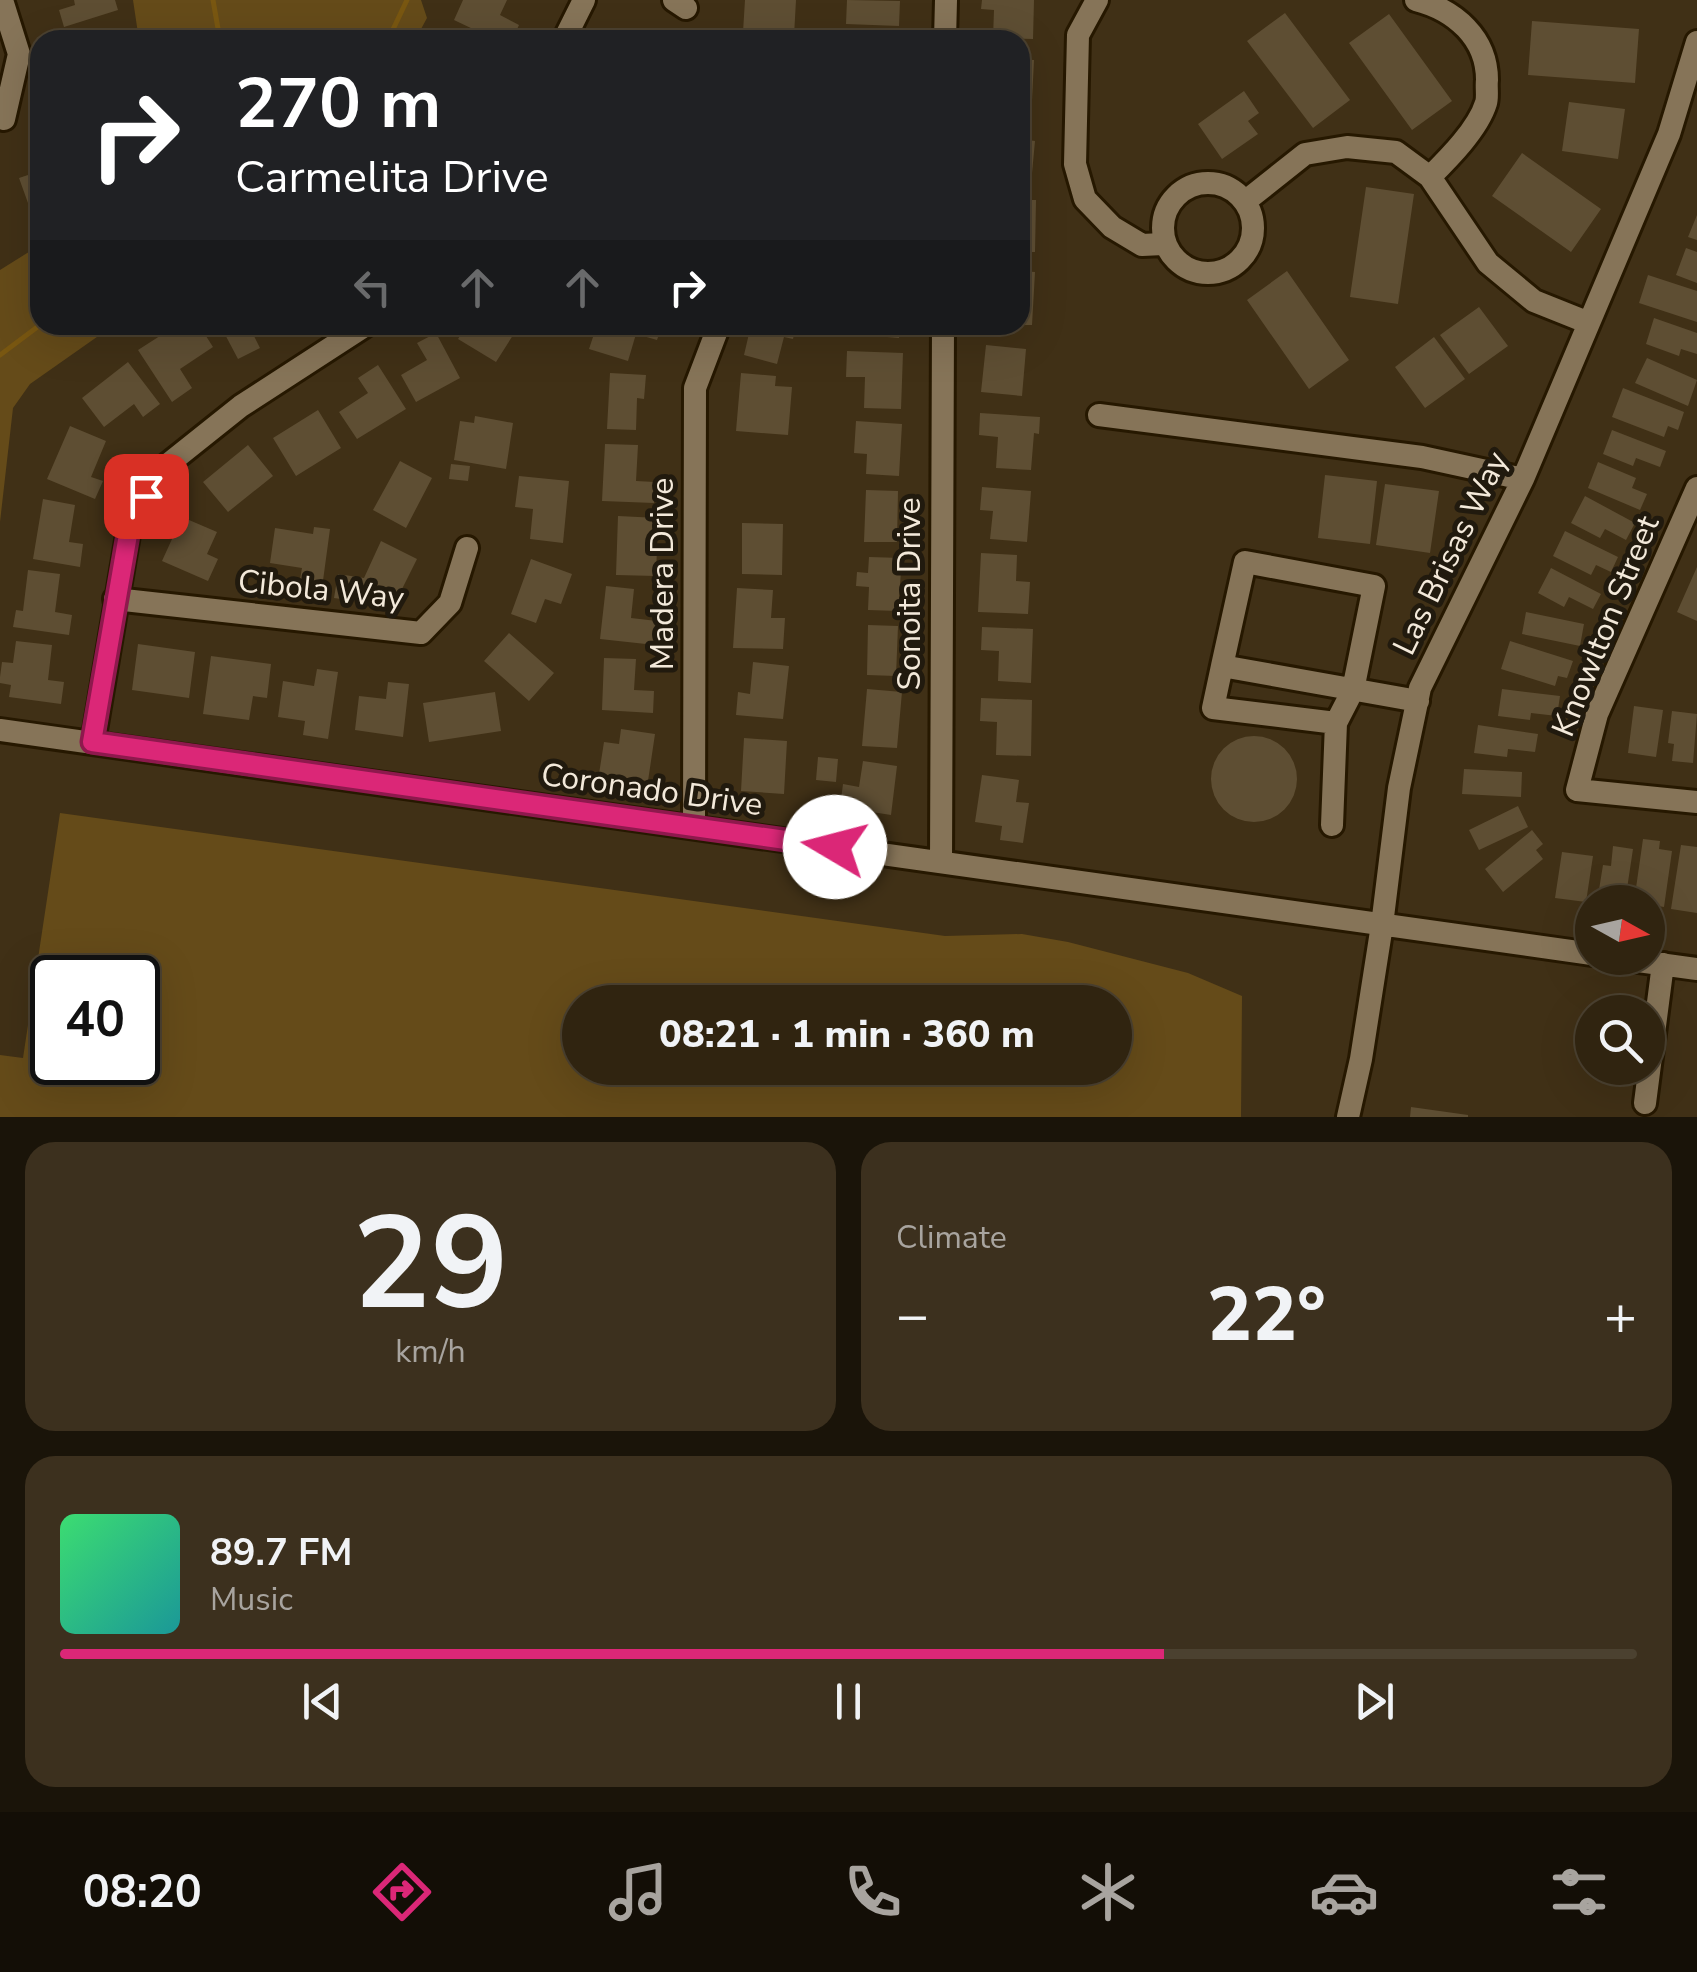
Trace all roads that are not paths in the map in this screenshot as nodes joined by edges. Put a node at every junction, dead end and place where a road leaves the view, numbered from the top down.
1 (2, 0) edge
2 (584, 0) edge
3 (946, 0) edge
4 (1097, 0) edge
5 (1416, 0) edge
6 (569, 30) edge
7 (945, 30) edge
8 (1697, 42) edge
9 (4, 118) dead end
10 (1430, 177) junction
11 (1247, 200) junction
12 (1164, 244) junction
13 (1589, 324) junction
14 (351, 335) edge
15 (715, 335) edge
16 (943, 335) edge
17 (1099, 415) dead end
18 (1523, 479) junction
19 (1695, 498) edge
20 (467, 548) dead end
21 (115, 599) junction
22 (1222, 666) junction
23 (1353, 690) junction
24 (1418, 701) junction
25 (1336, 723) junction
26 (0, 730) edge
27 (92, 742) junction
28 (1697, 802) edge
29 (1332, 825) dead end
30 (694, 827) junction
31 (941, 862) junction
32 (1382, 924) junction
33 (1575, 952) edge
34 (1665, 964) edge
35 (1697, 969) edge
36 (1662, 975) edge
37 (1645, 1103) dead end
38 (1348, 1117) edge

1 - 9 street
2 - 6 street
3 - 7 street
4 - 12 street
5 - 10 street
8 - 13 street, Las Brisas Way
10 - 11 street
10 - 13 street
11 - 12 street
11 - 12 street
13 - 18 street, Las Brisas Way
14 - 21 street
15 - 30 street, Madera Drive
16 - 31 street, Sonoita Drive
17 - 18 street
18 - 24 street, Las Brisas Way
19 - 28 street, Knowlton Street
20 - 21 street, Cibola Way
21 - 27 street
22 - 23 street
22 - 23 street
22 - 25 street
23 - 24 street
23 - 25 street
24 - 32 street, Las Brisas Way
25 - 29 street
26 - 27 street, Coronado Drive
27 - 30 street, Coronado Drive
30 - 31 street, Coronado Drive
31 - 32 street, Coronado Drive
32 - 33 street, Coronado Drive
32 - 38 street, Las Brisas Way
34 - 35 street
36 - 37 street

